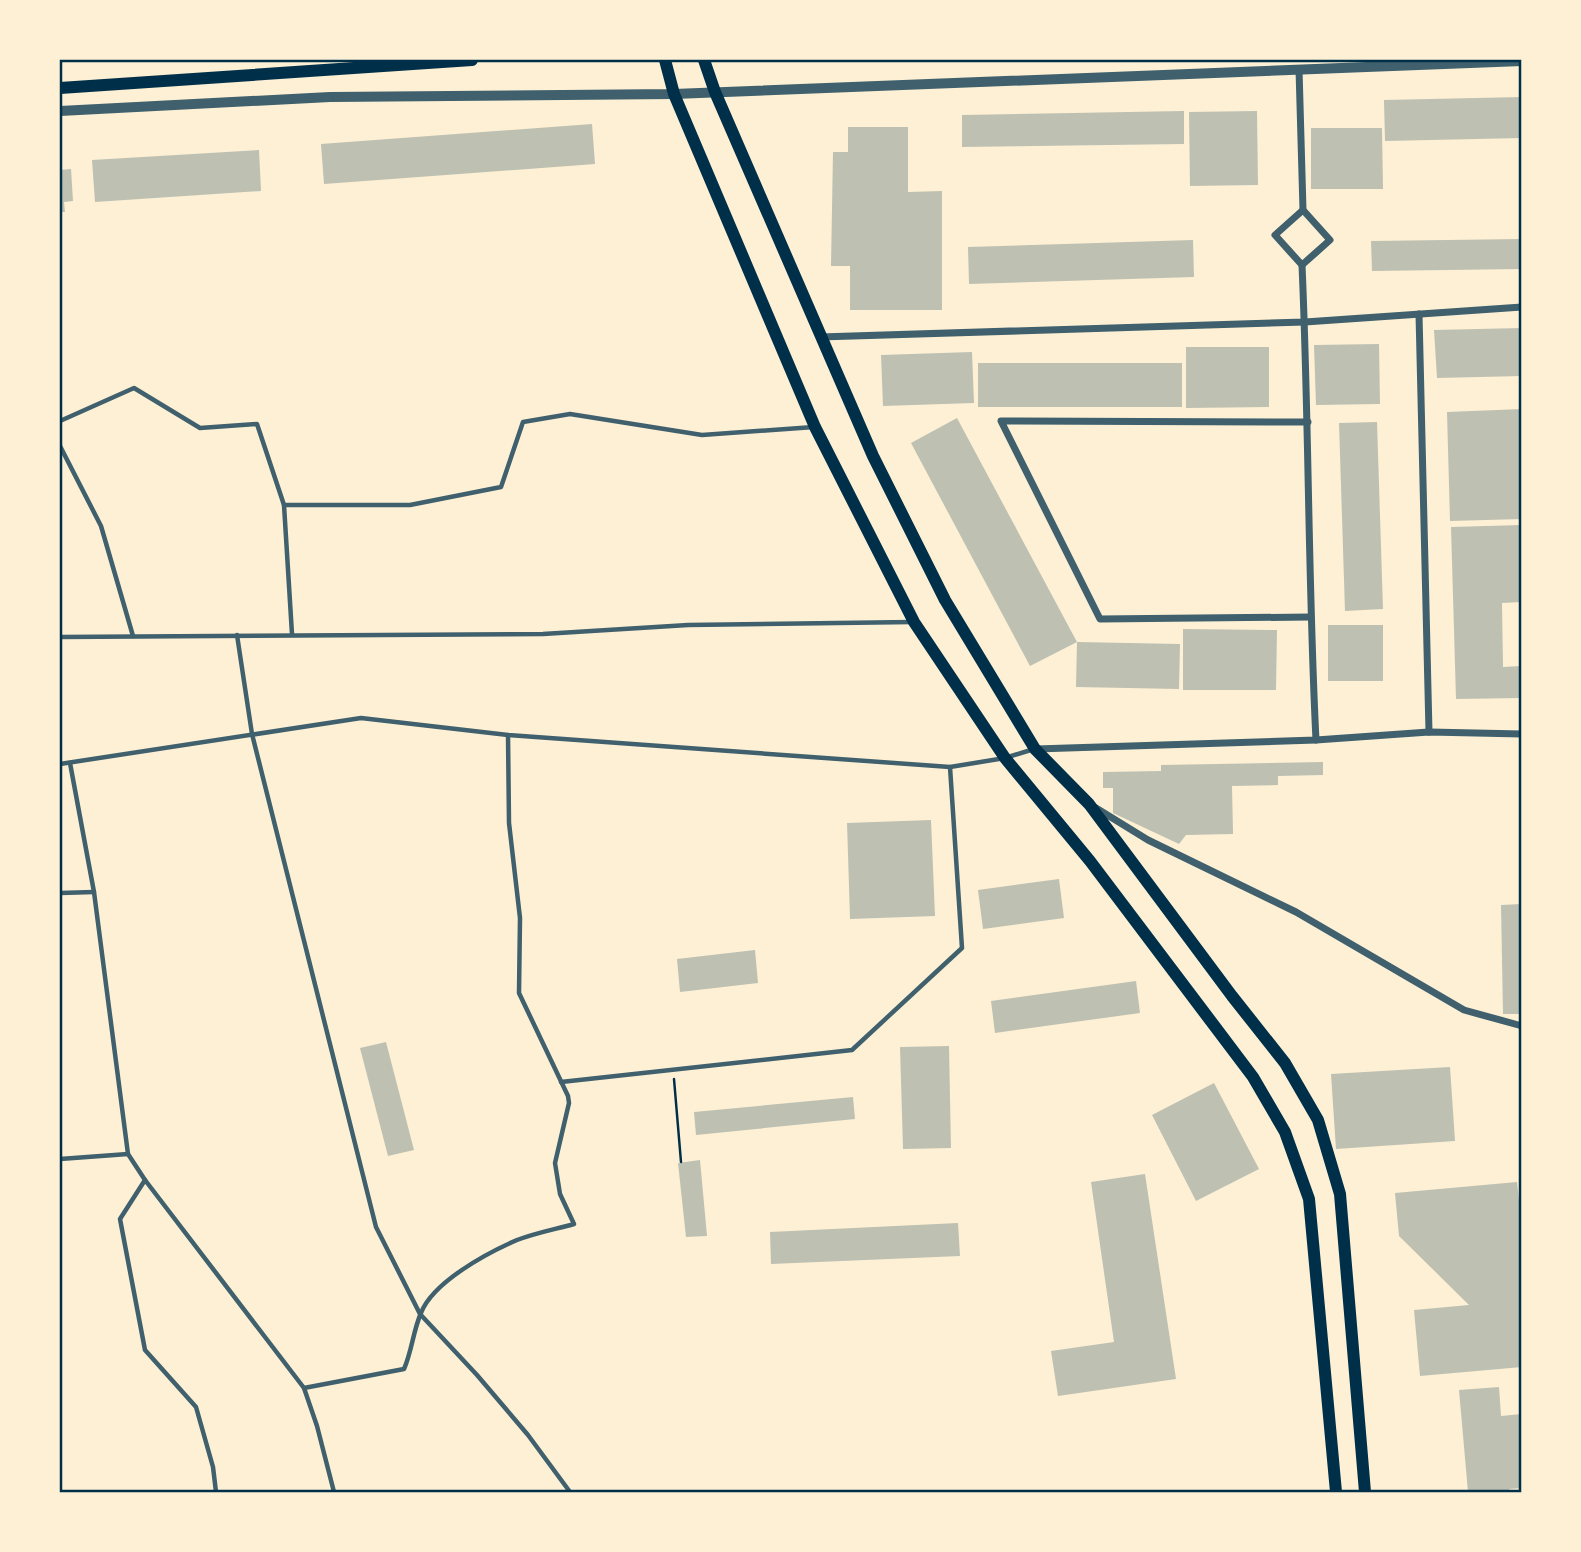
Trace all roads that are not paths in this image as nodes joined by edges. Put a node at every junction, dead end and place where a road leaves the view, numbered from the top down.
1 (472, 60) edge
2 (665, 60) edge
3 (704, 60) edge
4 (1521, 61) edge
5 (1299, 69) junction
6 (60, 88) edge
7 (715, 92) junction
8 (674, 94) junction
9 (60, 111) edge
10 (1303, 210) junction
11 (1302, 265) junction
12 (1521, 307) edge
13 (1419, 314) junction
14 (1305, 322) junction
15 (820, 337) junction
16 (60, 421) edge
17 (1308, 422) junction
18 (815, 427) junction
19 (60, 446) edge
20 (284, 505) junction
21 (1310, 617) junction
22 (914, 622) junction
23 (292, 634) junction
24 (237, 635) junction
25 (60, 636) edge
26 (133, 636) junction
27 (1429, 732) junction
28 (252, 734) junction
29 (1521, 734) edge
30 (508, 736) junction
31 (1316, 740) junction
32 (1035, 749) junction
33 (1005, 758) junction
34 (70, 763) junction
35 (60, 764) edge
36 (950, 767) junction
37 (1089, 804) junction
38 (94, 892) junction
39 (60, 893) edge
40 (1521, 1026) edge
41 (561, 1082) junction
42 (128, 1154) junction
43 (60, 1159) edge
44 (145, 1180) junction
45 (420, 1314) junction
46 (304, 1388) junction
47 (216, 1493) edge
48 (334, 1493) edge
49 (570, 1493) edge
50 (1336, 1493) edge
51 (1365, 1493) edge

1 - 6 main road
2 - 8 main road
3 - 7 main road
4 - 5 street
5 - 7 street
5 - 10 street
7 - 8 street
7 - 15 main road
8 - 9 street
8 - 18 main road
10 - 11 street
10 - 11 street
11 - 14 street
12 - 13 street
13 - 14 street
13 - 27 street
14 - 15 street
14 - 17 street
15 - 32 main road
16 - 20 lane
17 - 21 street
17 - 21 street
18 - 20 lane
18 - 22 main road
19 - 26 lane
20 - 23 lane
21 - 31 street
22 - 23 lane
22 - 33 main road
23 - 24 lane
24 - 26 lane
24 - 28 lane
25 - 26 lane
27 - 29 street
27 - 31 street
28 - 30 lane
28 - 34 lane
28 - 45 lane
30 - 36 lane
30 - 41 lane
31 - 32 street
32 - 33 lane
32 - 37 main road
33 - 36 lane
33 - 50 main road
34 - 35 lane
34 - 38 lane
36 - 41 lane
37 - 40 street
37 - 51 main road
38 - 39 lane
38 - 42 lane
41 - 45 lane
42 - 43 lane
42 - 44 lane
44 - 46 lane
44 - 47 lane
45 - 46 lane
45 - 49 lane
46 - 48 lane

